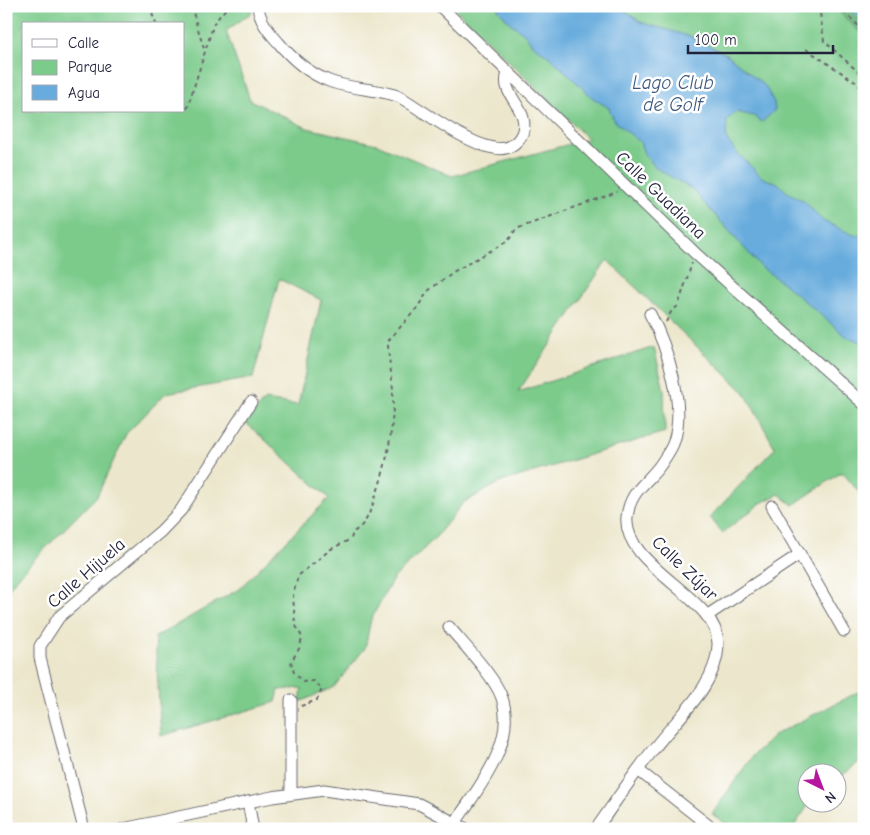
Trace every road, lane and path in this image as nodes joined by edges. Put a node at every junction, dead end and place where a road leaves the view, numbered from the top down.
1 (152, 6) edge
2 (191, 6) edge
3 (228, 6) edge
4 (258, 6) edge
5 (440, 6) edge
6 (819, 6) edge
7 (838, 6) edge
8 (155, 22) edge
9 (864, 31) edge
10 (806, 49) dead end
11 (206, 55) junction
12 (508, 73) junction
13 (864, 77) edge
14 (864, 90) edge
15 (187, 109) dead end
16 (628, 188) junction
17 (696, 254) junction
18 (650, 314) dead end
19 (658, 328) junction
20 (251, 402) dead end
21 (864, 404) edge
22 (10, 464) dead end
23 (6, 471) edge
24 (772, 506) dead end
25 (800, 554) junction
26 (708, 615) junction
27 (449, 627) dead end
28 (844, 631) dead end
29 (291, 704) joint
30 (638, 770) junction
31 (291, 794) junction
32 (248, 802) junction
33 (460, 826) edge
34 (84, 829) edge
35 (123, 829) edge
36 (253, 829) edge
37 (596, 829) edge
38 (713, 829) edge

1 - 8 path
2 - 11 path
3 - 11 path
4 - 12 street
5 - 12 street, Calle Guadiana
6 - 13 path
7 - 9 path
10 - 14 path
11 - 15 path
12 - 16 street, Calle Guadiana
16 - 17 street, Calle Guadiana
16 - 29 path
17 - 19 path
17 - 21 street, Calle Guadiana
18 - 19 street, Calle Zújar
19 - 26 street, Calle Zújar
20 - 34 street, Calle Hijuela
22 - 23 path
24 - 25 street
25 - 26 street
25 - 28 street
26 - 30 street, Calle Zújar
27 - 33 street
29 - 31 street
30 - 37 street, Calle Zújar
30 - 38 street
31 - 32 street
31 - 33 street
32 - 35 street
32 - 36 street

